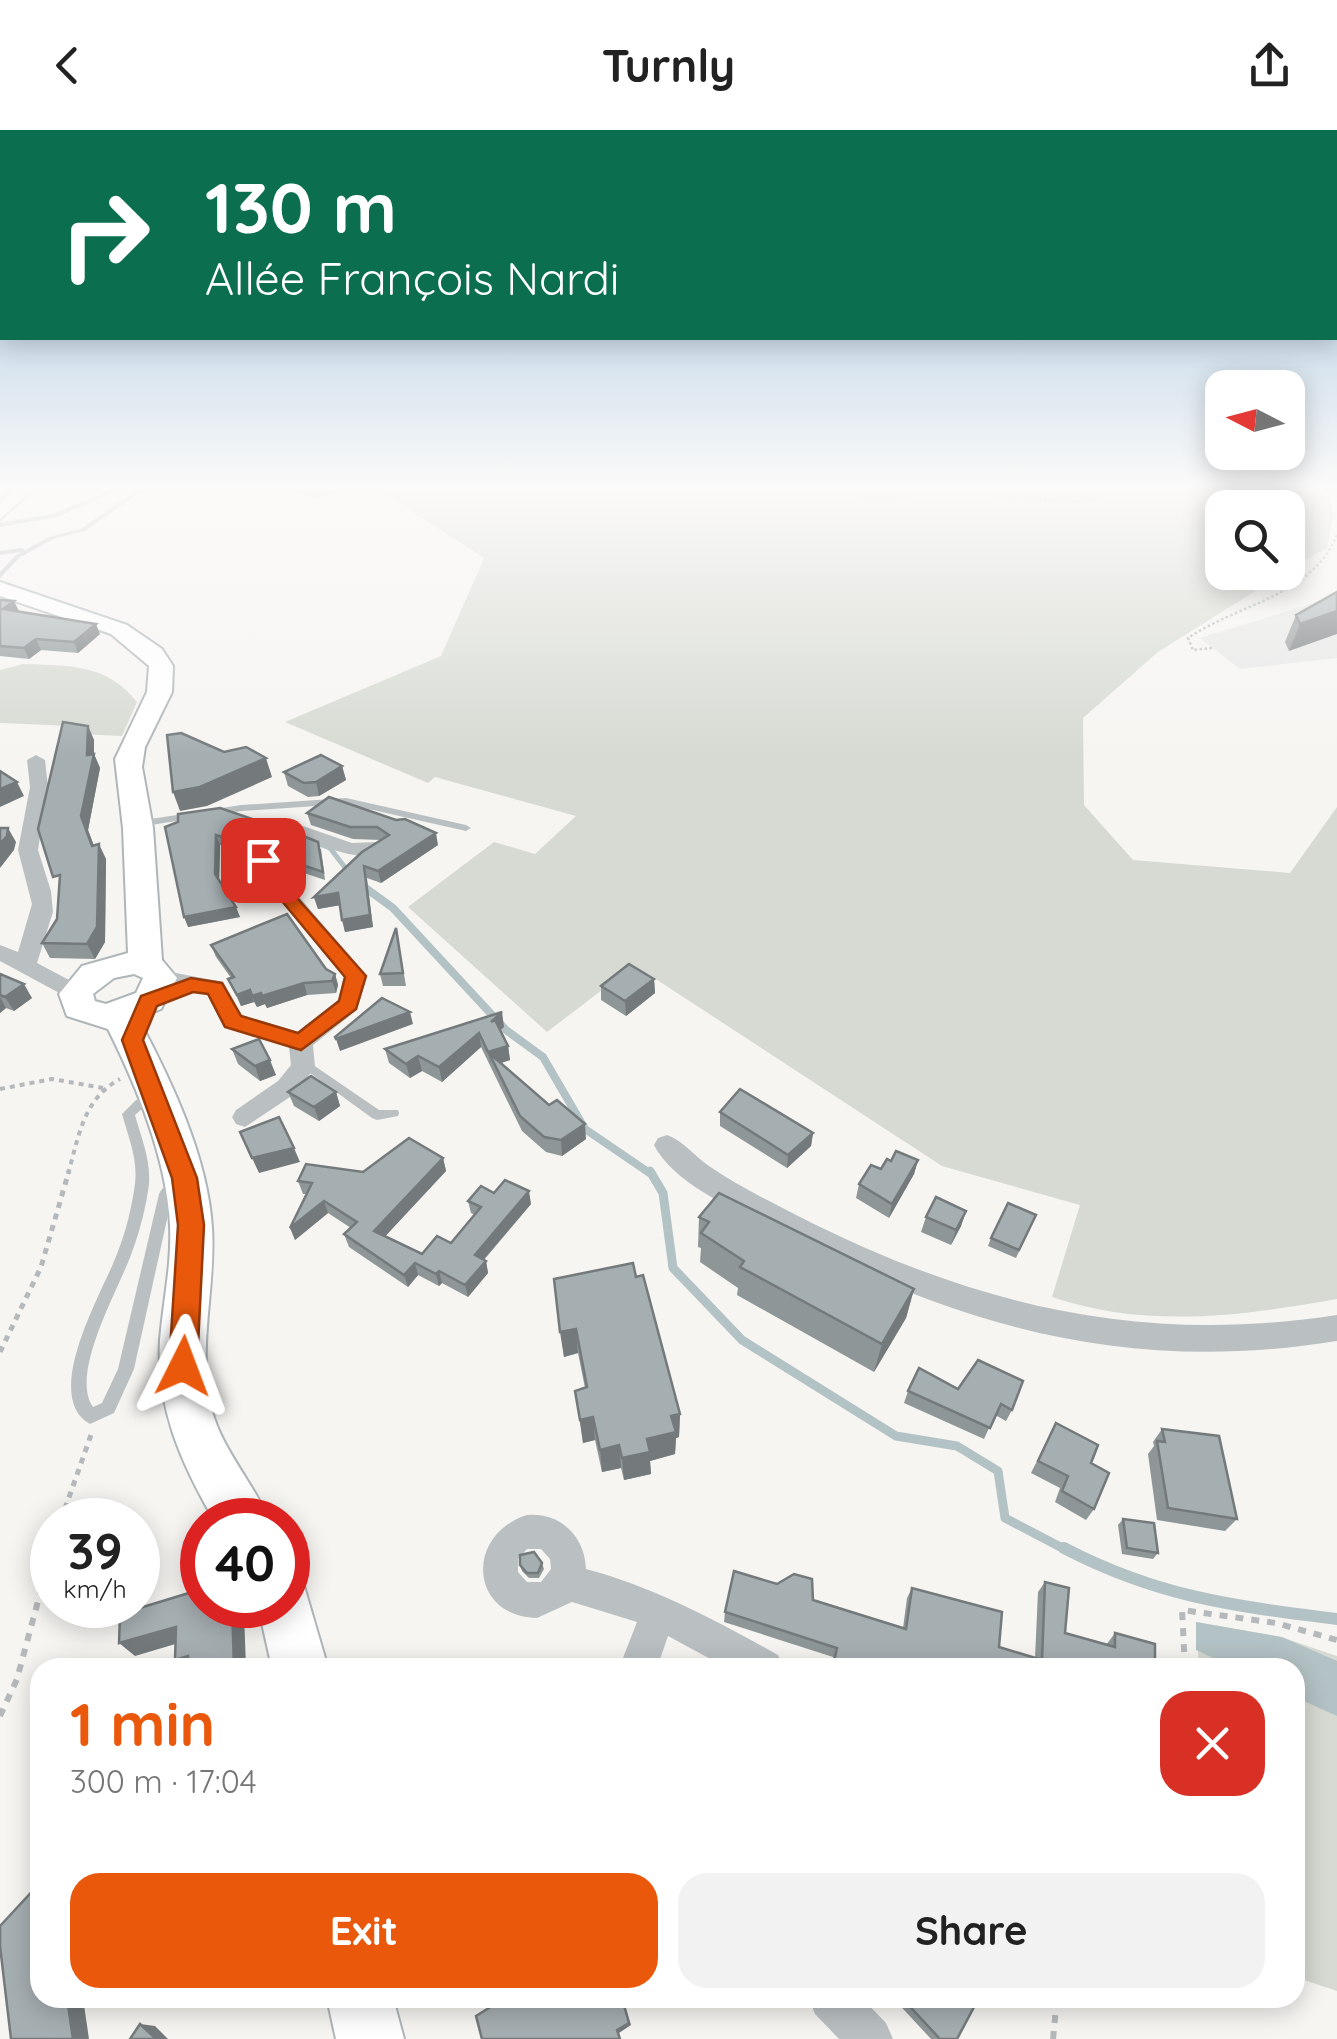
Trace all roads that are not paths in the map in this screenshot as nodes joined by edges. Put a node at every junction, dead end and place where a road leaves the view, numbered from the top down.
1 (2, 588) edge
2 (36, 760) dead end
3 (138, 824) junction
4 (466, 828) dead end
5 (378, 848) edge
6 (0, 952) edge
7 (26, 964) junction
8 (127, 1011) junction
9 (302, 1052) junction
10 (393, 1113) dead end
11 (245, 1117) dead end
12 (666, 1145) dead end
13 (184, 1178) junction
14 (1337, 1328) edge
15 (230, 1498) edge
16 (563, 1582) dead end
17 (658, 1614) junction
18 (290, 1628) edge
19 (298, 1658) edge
20 (642, 1658) edge
21 (745, 1658) edge
22 (362, 2008) edge
23 (841, 2008) edge
24 (370, 2039) edge
25 (870, 2039) edge

1 - 3 street
2 - 7 street
3 - 4 lane
3 - 8 street
5 - 9 street
6 - 7 street
7 - 8 street
8 - 9 street
8 - 13 street
8 - 13 lane
9 - 10 lane
9 - 11 street
12 - 14 street
13 - 15 street
16 - 17 street
17 - 20 street
17 - 21 street
18 - 19 street
22 - 24 street
23 - 25 street

